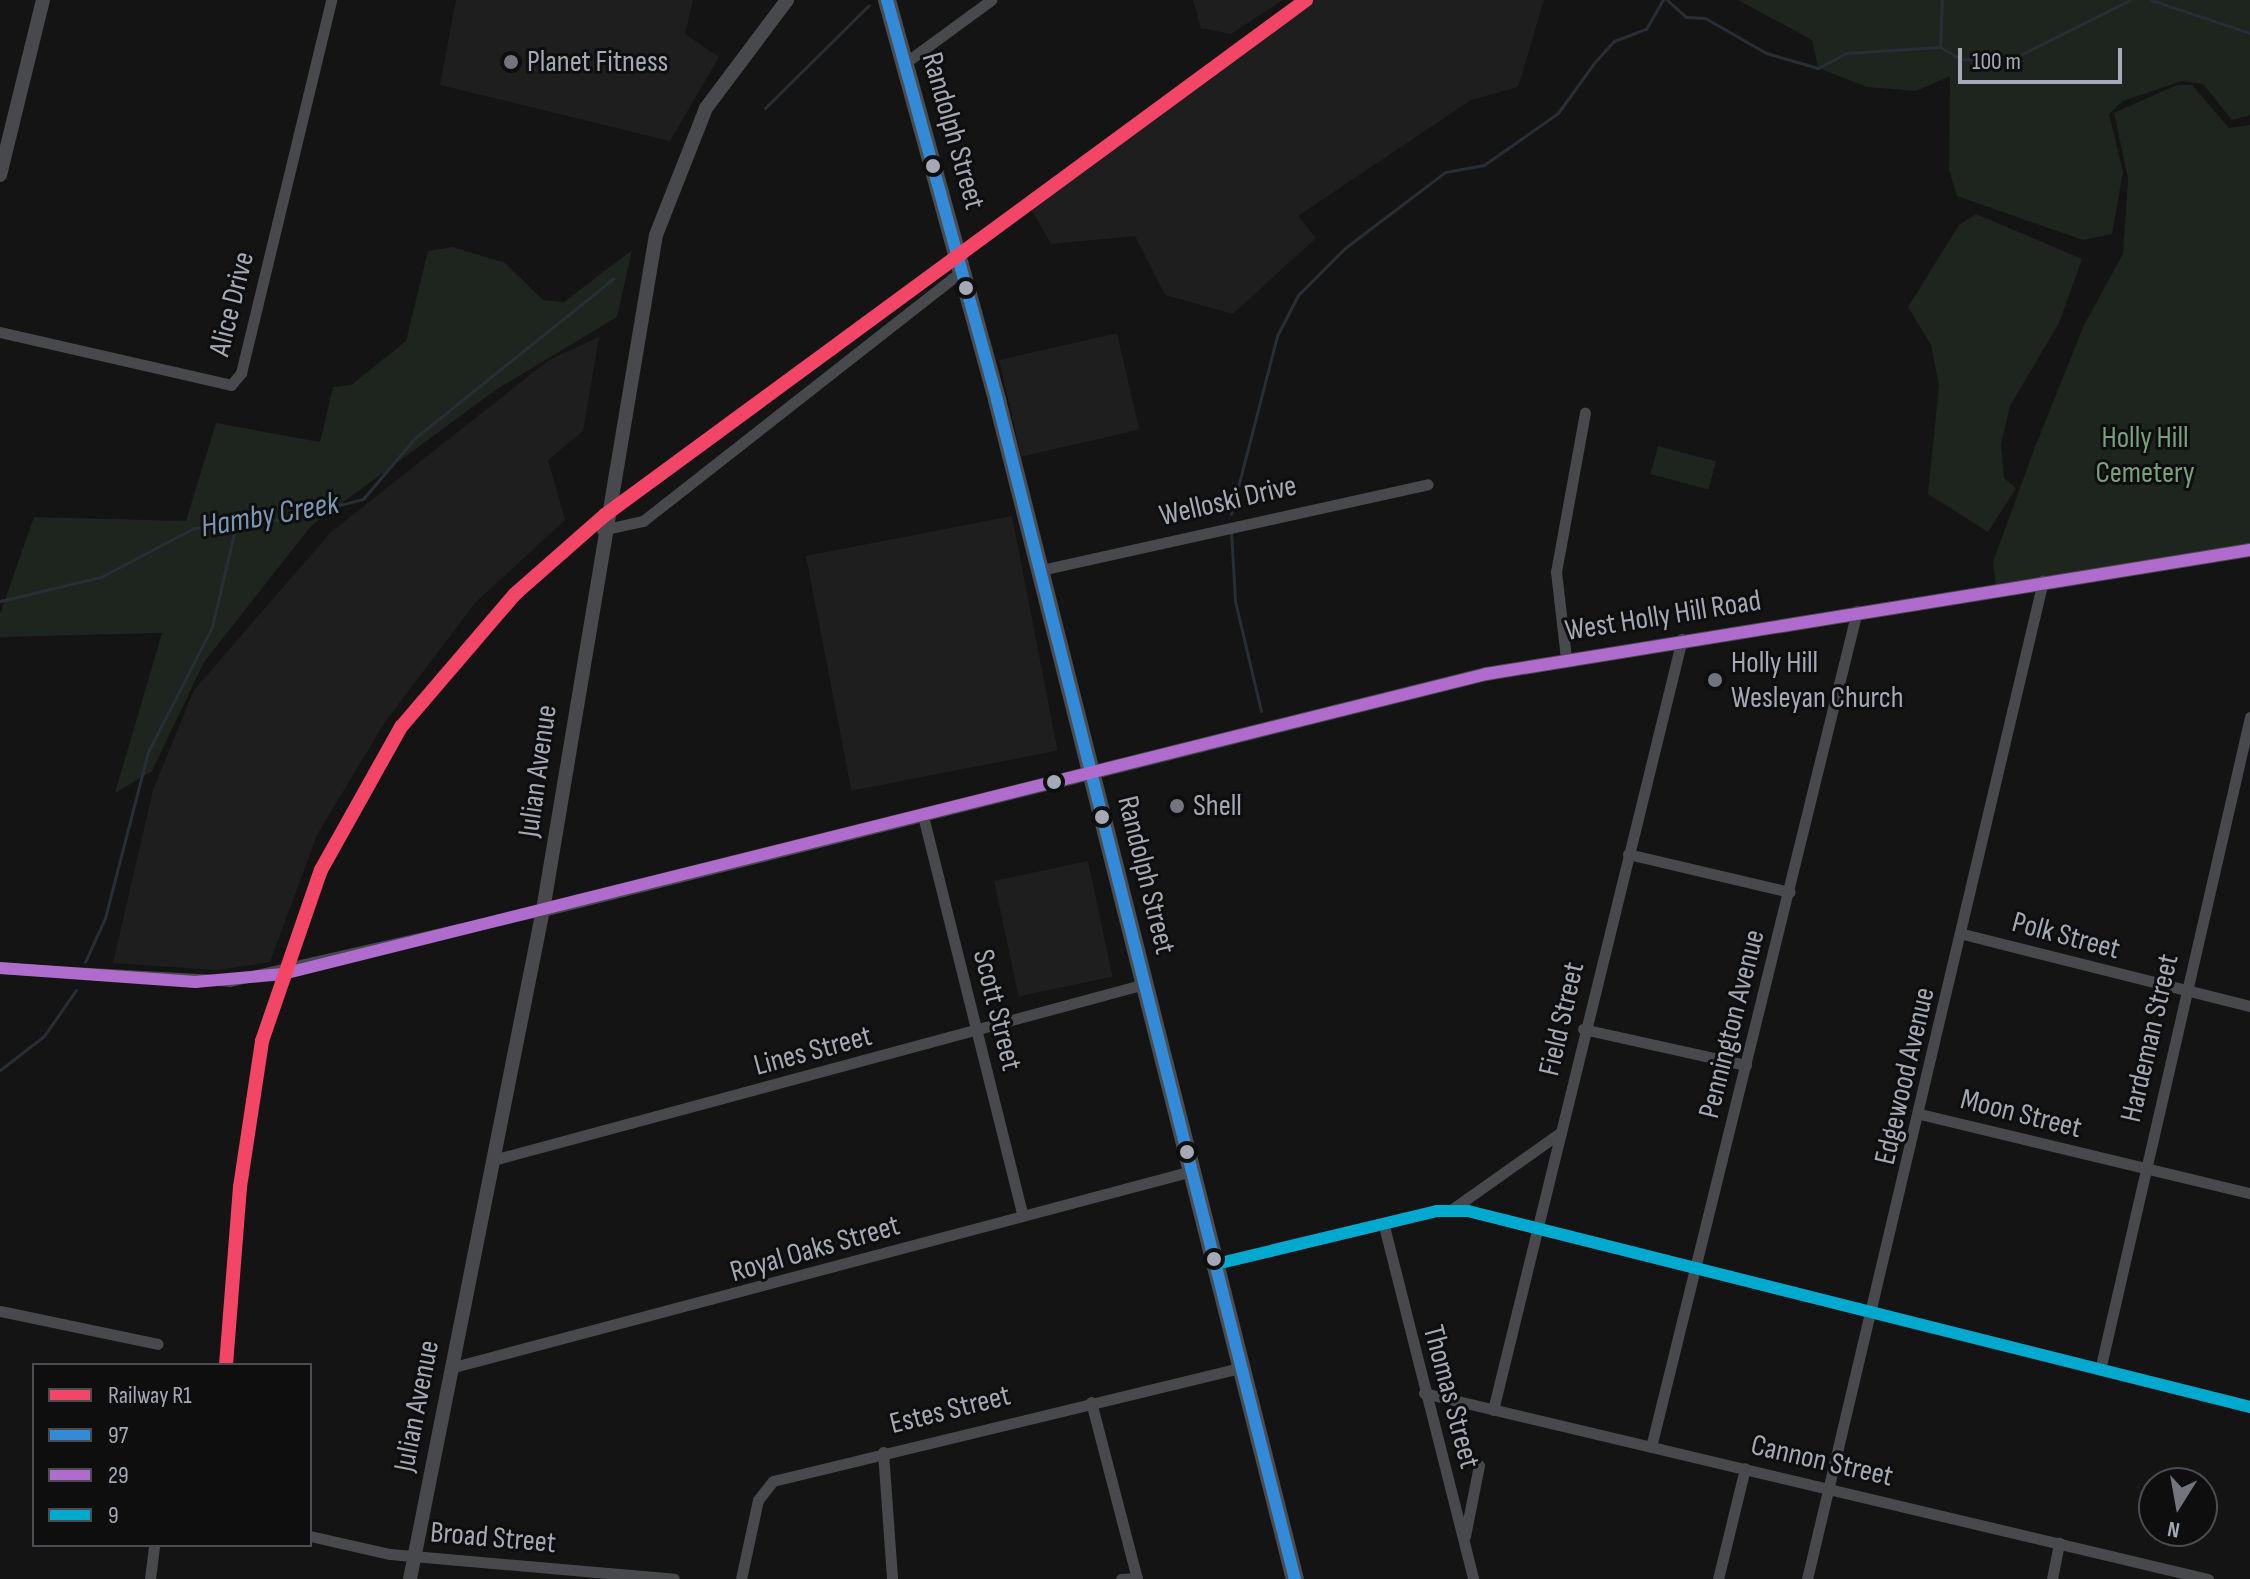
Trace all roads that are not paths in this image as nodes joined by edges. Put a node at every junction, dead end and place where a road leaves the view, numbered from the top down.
1 (43, 0) edge
2 (331, 0) edge
3 (787, 0) edge
4 (887, 0) edge
5 (991, 0) edge
6 (905, 63) junction
7 (0, 175) edge
8 (963, 270) junction
9 (0, 332) edge
10 (1585, 413) dead end
11 (1428, 484) dead end
12 (602, 530) junction
13 (2250, 550) edge
14 (1041, 570) junction
15 (2043, 581) junction
16 (1857, 611) junction
17 (1682, 639) junction
18 (1566, 658) junction
19 (2250, 717) edge
20 (1092, 776) junction
21 (923, 816) junction
22 (1628, 854) junction
23 (1790, 892) junction
24 (543, 910) junction
25 (1963, 934) junction
26 (0, 968) edge
27 (1145, 984) junction
28 (2185, 991) junction
29 (2250, 1006) edge
30 (1583, 1029) junction
31 (979, 1031) junction
32 (1746, 1065) junction
33 (1920, 1114) junction
34 (1561, 1132) junction
35 (493, 1160) junction
36 (2145, 1169) junction
37 (1192, 1171) junction
38 (2250, 1193) edge
39 (1450, 1210) junction
40 (1023, 1216) junction
41 (1384, 1226) junction
42 (1537, 1228) junction
43 (1216, 1264) junction
44 (1695, 1269) junction
45 (0, 1311) edge
46 (1874, 1312) junction
47 (158, 1344) dead end
48 (1243, 1367) junction
49 (450, 1368) junction
50 (2100, 1370) junction
51 (1424, 1393) junction
52 (1091, 1402) junction
53 (2250, 1407) edge
54 (1493, 1410) junction
55 (1651, 1447) junction
56 (883, 1452) junction
57 (1479, 1465) dead end
58 (1745, 1468) junction
59 (1829, 1486) junction
60 (312, 1536) edge
61 (1464, 1540) junction
62 (2059, 1543) junction
63 (154, 1547) edge
64 (415, 1556) junction
65 (646, 1577) edge
66 (1137, 1578) edge
67 (150, 1579) edge
68 (410, 1579) edge
69 (674, 1579) edge
70 (741, 1579) edge
71 (892, 1579) edge
72 (1121, 1579) edge
73 (1295, 1579) edge
74 (1473, 1579) edge
75 (1718, 1579) edge
76 (1807, 1579) edge
77 (2052, 1579) edge
78 (2208, 1579) edge

1 - 7 street
2 - 9 street, Alice Drive
3 - 12 street, Julian Avenue
4 - 6 main road, Randolph Street
5 - 6 street
6 - 8 main road, Randolph Street
8 - 12 street
8 - 14 main road, Randolph Street
10 - 18 street
11 - 14 street, Welloski Drive
12 - 24 street, Julian Avenue
13 - 15 street, West Holly Hill Road
14 - 20 main road, Randolph Street
15 - 16 street, West Holly Hill Road
15 - 25 street, Edgewood Avenue
16 - 17 street, West Holly Hill Road
16 - 23 street, Pennington Avenue
17 - 18 street, West Holly Hill Road
17 - 22 street, Field Street
18 - 20 street, West Holly Hill Road
19 - 28 street, Hardeman Street
20 - 21 street, West Holly Hill Road
20 - 27 main road, Randolph Street
21 - 24 street, West Holly Hill Road
21 - 31 street, Scott Street
22 - 23 street
22 - 30 street, Field Street
23 - 32 street, Pennington Avenue
24 - 26 street
24 - 35 street, Julian Avenue
25 - 28 street, Polk Street
25 - 33 street, Edgewood Avenue
27 - 31 street, Lines Street
27 - 37 main road, Randolph Street
28 - 29 street, Polk Street
28 - 36 street, Hardeman Street
30 - 32 street
30 - 34 street, Field Street
31 - 35 street, Lines Street
31 - 40 street, Scott Street
32 - 44 street, Pennington Avenue
33 - 36 street, Moon Street
33 - 46 street, Edgewood Avenue
34 - 39 street
34 - 42 street, Field Street
35 - 49 street, Julian Avenue
36 - 38 street, Moon Street
36 - 50 street, Hardeman Street
37 - 40 street, Royal Oaks Street
37 - 43 main road, Randolph Street
39 - 41 street
39 - 42 street
40 - 49 street, Royal Oaks Street
41 - 43 street
41 - 51 street, Thomas Street
42 - 44 street
42 - 54 street, Field Street
43 - 48 main road, Randolph Street
44 - 46 street
44 - 55 street, Pennington Avenue
45 - 47 street
46 - 50 street
46 - 59 street, Edgewood Avenue
48 - 52 street, Estes Street
48 - 73 main road, Randolph Street
49 - 64 street, Julian Avenue
50 - 53 street
51 - 54 street, Cannon Street
51 - 61 street, Thomas Street
52 - 56 street, Estes Street
52 - 66 street
54 - 55 street, Cannon Street
55 - 58 street, Cannon Street
56 - 70 street, Estes Street
56 - 71 street
57 - 61 street
58 - 59 street, Cannon Street
58 - 75 street
59 - 62 street, Cannon Street
59 - 76 street, Edgewood Avenue
60 - 64 street, Broad Street
61 - 74 street, Thomas Street
62 - 77 street
62 - 78 street, Cannon Street
63 - 67 street
64 - 65 street, Broad Street
64 - 68 street, Julian Avenue
65 - 69 street, Broad Street
66 - 72 street

